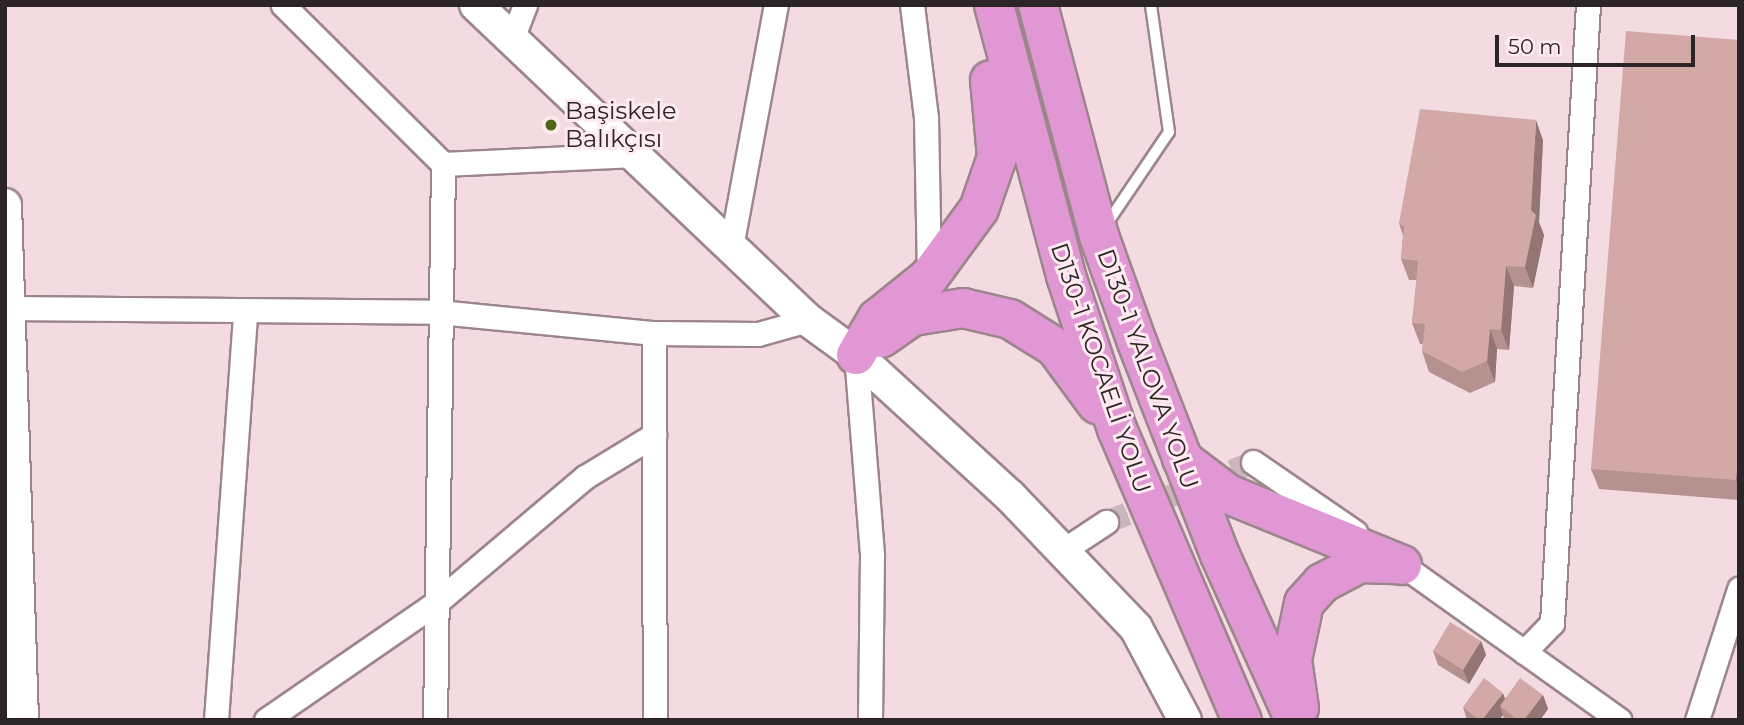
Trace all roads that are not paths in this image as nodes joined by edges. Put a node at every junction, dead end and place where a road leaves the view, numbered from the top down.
1 (283, 5) edge
2 (476, 5) edge
3 (525, 5) edge
4 (776, 5) edge
5 (912, 5) edge
6 (979, 5) edge
7 (994, 5) edge
8 (1038, 5) edge
9 (1151, 5) edge
10 (1588, 5) edge
11 (512, 39) junction
12 (634, 155) junction
13 (443, 164) junction
14 (5, 205) edge
15 (1099, 236) junction
16 (731, 247) junction
17 (929, 277) junction
18 (8, 308) junction
19 (245, 312) junction
20 (439, 312) junction
21 (807, 320) junction
22 (654, 333) junction
23 (856, 355) junction
24 (1117, 429) junction
25 (654, 435) junction
26 (1180, 458) junction
27 (1252, 462) dead end
28 (1106, 522) tunnel mouth
29 (1062, 551) junction
30 (1402, 565) junction
31 (1739, 589) edge
32 (437, 602) junction
33 (1524, 652) junction
34 (22, 720) edge
35 (216, 720) edge
36 (266, 720) edge
37 (435, 720) edge
38 (655, 720) edge
39 (870, 720) edge
40 (1185, 720) edge
41 (1242, 720) edge
42 (1295, 720) edge
43 (1302, 720) edge
44 (1620, 720) edge
45 (1697, 720) edge

1 - 13 street
2 - 11 main road
3 - 11 street
4 - 16 street
5 - 17 street
6 - 17 highway
7 - 24 highway, D130-1 KOCAELİ YOLU
8 - 15 highway, D130-1 YALOVA YOLU
9 - 15 lane
10 - 33 street
11 - 12 main road
12 - 13 street
12 - 16 main road
13 - 20 street
14 - 18 main road
15 - 26 highway, D130-1 YALOVA YOLU
16 - 21 main road
17 - 23 highway
18 - 19 street
18 - 34 main road
19 - 20 street
19 - 35 street
20 - 22 street
20 - 32 street
21 - 22 street
21 - 23 main road
22 - 25 street
23 - 24 highway
23 - 29 main road
23 - 39 street
24 - 41 highway, D130-1 KOCAELİ YOLU
25 - 32 street
25 - 38 street
26 - 30 highway
26 - 42 highway, D130-1 YALOVA YOLU
27 - 30 street
28 - 29 street
29 - 40 main road
30 - 33 street
30 - 43 highway
31 - 45 street
32 - 36 street
32 - 37 street
33 - 44 street

